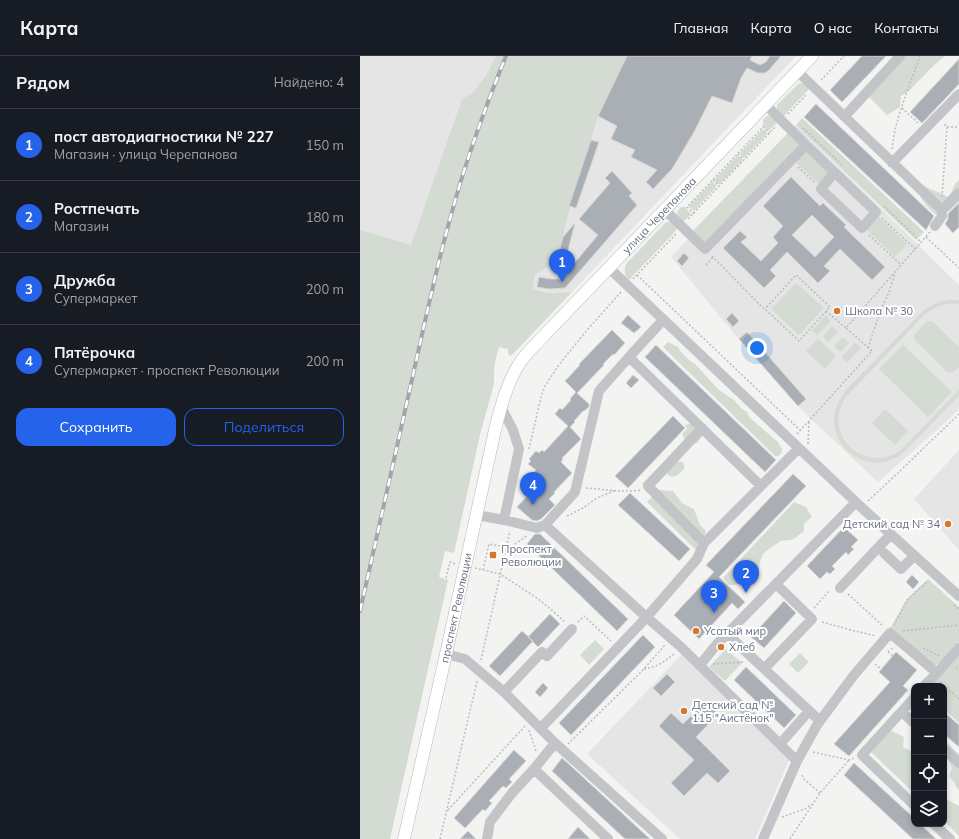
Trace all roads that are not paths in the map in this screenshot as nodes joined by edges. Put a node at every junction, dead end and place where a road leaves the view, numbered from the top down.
1 (812, 56) edge
2 (900, 56) edge
3 (798, 71) junction
4 (959, 94) edge
5 (766, 105) junction
6 (845, 116) junction
7 (806, 145) junction
8 (892, 163) junction
9 (834, 173) junction
10 (959, 193) edge
11 (665, 210) junction
12 (942, 210) junction
13 (935, 226) road end
14 (609, 268) junction
15 (663, 320) junction
16 (628, 357) junction
17 (512, 378) joint
18 (501, 407) junction
19 (702, 428) junction
20 (804, 447) junction
21 (761, 486) junction
22 (861, 502) junction
23 (476, 515) junction
24 (508, 521) junction
25 (541, 526) junction
26 (891, 534) junction
27 (704, 543) junction
28 (884, 553) dead end
29 (914, 556) junction
30 (776, 584) junction
31 (837, 586) road end
32 (959, 596) edge
33 (646, 617) junction
34 (572, 629) road end
35 (727, 634) junction
36 (959, 648) edge
37 (446, 654) junction
38 (701, 665) junction
39 (764, 669) junction
40 (937, 673) junction
41 (927, 683) edge
42 (504, 692) junction
43 (911, 702) edge
44 (809, 712) junction
45 (902, 712) junction
46 (911, 720) edge
47 (820, 721) junction
48 (541, 728) junction
49 (780, 744) junction
50 (559, 746) junction
51 (947, 753) edge
52 (797, 761) junction
53 (959, 763) edge
54 (536, 765) junction
55 (911, 802) edge
56 (937, 827) edge
57 (606, 838) edge
58 (404, 839) edge
59 (487, 839) edge
60 (662, 839) edge
61 (763, 839) edge
62 (950, 839) edge

1 - 3 main road, улица Черепанова
2 - 6 street
3 - 5 main road, улица Черепанова
3 - 6 street
4 - 8 street
5 - 7 street
5 - 11 main road, улица Черепанова
6 - 8 street
7 - 9 street
7 - 11 street
8 - 12 street
9 - 9 street
10 - 12 street
11 - 14 main road, улица Черепанова
12 - 13 street
14 - 15 street
14 - 17 main road, улица Черепанова
15 - 16 street
15 - 20 street
16 - 19 street
16 - 25 street
17 - 18 main road, проспект Революции
18 - 23 main road, проспект Революции
18 - 24 street
19 - 21 street
19 - 27 street
20 - 21 street
20 - 22 street
21 - 27 street
22 - 26 street
22 - 30 street
23 - 24 street
23 - 37 main road, проспект Революции
24 - 25 street
25 - 33 street
26 - 29 street
26 - 31 street
27 - 33 street
28 - 29 street
29 - 32 street
30 - 35 street
30 - 39 street
33 - 38 street
33 - 48 street
34 - 42 street
35 - 38 street
35 - 39 street
36 - 40 street
37 - 42 street
37 - 58 main road, проспект Революции
38 - 49 street
39 - 44 street
40 - 41 street
40 - 47 street
42 - 48 street
43 - 45 street
44 - 47 street
44 - 49 street
45 - 46 street
45 - 55 street
47 - 52 street
48 - 50 street
49 - 52 street
50 - 54 street
50 - 60 street
51 - 53 street
52 - 61 street
54 - 57 street
54 - 59 street
56 - 62 street

